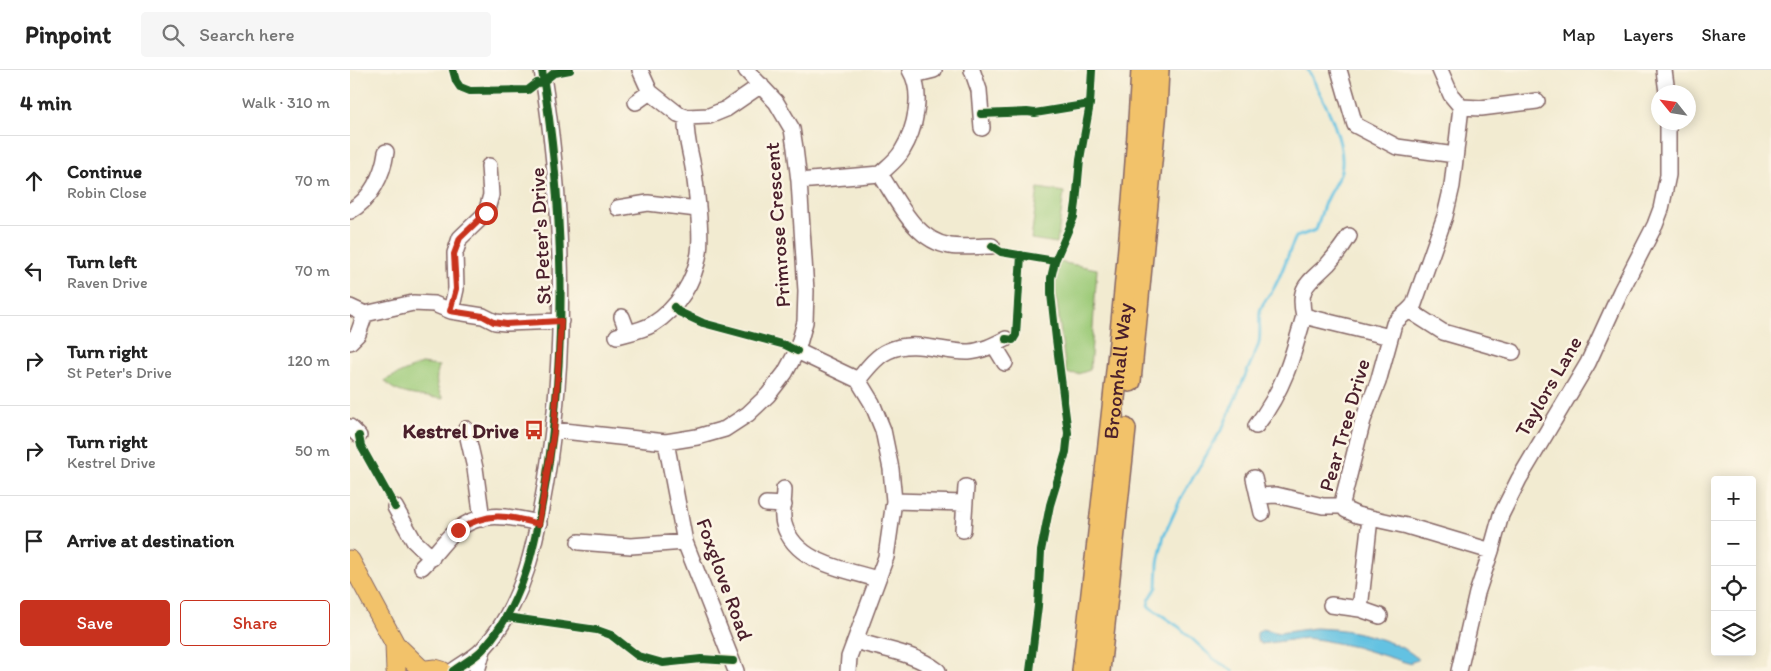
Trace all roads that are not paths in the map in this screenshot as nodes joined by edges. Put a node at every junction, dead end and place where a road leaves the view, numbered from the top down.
1 (542, 70) edge
2 (640, 70) edge
3 (746, 70) edge
4 (934, 70) edge
5 (972, 70) edge
6 (1142, 70) edge
7 (1158, 70) edge
8 (1339, 70) edge
9 (1440, 70) edge
10 (1664, 70) edge
11 (912, 73) edge
12 (761, 85) junction
13 (1666, 85) edge
14 (650, 92) junction
15 (1537, 100) dead end
16 (636, 102) dead end
17 (1461, 107) junction
18 (686, 117) junction
19 (982, 128) dead end
20 (1668, 130) edge
21 (386, 152) dead end
22 (1455, 155) junction
23 (489, 166) dead end
24 (880, 174) junction
25 (799, 181) junction
26 (618, 208) dead end
27 (697, 209) junction
28 (350, 211) edge
29 (1349, 236) dead end
30 (992, 246) dead end
31 (350, 307) edge
32 (450, 311) junction
33 (1410, 311) junction
34 (365, 314) junction
35 (1304, 316) junction
36 (622, 317) dead end
37 (561, 321) junction
38 (1390, 337) junction
39 (350, 342) edge
40 (797, 350) junction
41 (1513, 352) dead end
42 (1005, 363) dead end
43 (858, 380) junction
44 (1256, 426) dead end
45 (466, 429) dead end
46 (554, 430) junction
47 (666, 442) junction
48 (1254, 478) dead end
49 (966, 487) dead end
50 (784, 489) dead end
51 (1259, 496) junction
52 (894, 502) junction
53 (964, 502) junction
54 (766, 504) dead end
55 (784, 505) junction
56 (1343, 506) junction
57 (395, 507) dead end
58 (1262, 513) dead end
59 (1370, 518) junction
60 (482, 519) junction
61 (539, 524) junction
62 (963, 530) dead end
63 (579, 542) dead end
64 (685, 542) junction
65 (1491, 551) junction
66 (350, 560) edge
67 (877, 580) junction
68 (1331, 605) dead end
69 (1360, 609) junction
70 (1380, 616) dead end
71 (855, 641) junction
72 (395, 644) junction
73 (483, 650) junction
74 (421, 670) edge
75 (396, 671) edge
76 (442, 671) edge
77 (453, 671) edge
78 (477, 671) edge
79 (736, 671) edge
80 (848, 671) edge
81 (938, 671) edge
82 (1083, 671) edge
83 (1100, 671) edge
84 (1459, 671) edge

1 - 37 street, St Peter's Drive
2 - 14 street
3 - 12 street, Primrose Crescent
4 - 11 street
5 - 19 street
6 - 82 highway, Broomhall Way
7 - 83 highway, Broomhall Way
8 - 22 street
9 - 17 street
10 - 13 street
11 - 24 street
12 - 18 street
12 - 25 street, Primrose Crescent
14 - 16 street
14 - 18 street
15 - 17 street
17 - 22 street, Pear Tree Drive
18 - 27 street
20 - 65 street, Taylors Lane
21 - 28 street
22 - 33 street, Pear Tree Drive
23 - 32 street
24 - 25 street
24 - 30 street
25 - 40 street, Primrose Crescent
26 - 27 street
27 - 36 street
29 - 35 street
31 - 34 street
32 - 34 street
32 - 37 street
33 - 38 street, Pear Tree Drive
33 - 41 street
34 - 39 street
35 - 38 street
35 - 44 street
37 - 46 street, St Peter's Drive
38 - 56 street, Pear Tree Drive
40 - 43 street
40 - 47 street, Primrose Crescent
42 - 43 street
43 - 52 street
45 - 60 street
46 - 47 street, Primrose Crescent
46 - 61 street, St Peter's Drive
47 - 64 street, Foxglove Road
48 - 51 street
49 - 53 street
50 - 55 street
51 - 56 street
51 - 58 street
52 - 53 street
52 - 67 street
53 - 62 street
54 - 55 street
55 - 67 street
56 - 59 street, Pear Tree Drive
57 - 60 street
59 - 65 street, Pear Tree Drive
59 - 69 street
60 - 61 street
61 - 73 street, St Peter's Drive
63 - 64 street
64 - 79 street, Foxglove Road
65 - 84 street, Taylors Lane
66 - 72 main road
67 - 71 street
68 - 69 street
69 - 70 street
71 - 80 street
71 - 81 street
72 - 74 main road
72 - 75 main road
73 - 77 street, St Peter's Drive
73 - 78 street, St Peter's Drive
74 - 76 main road

